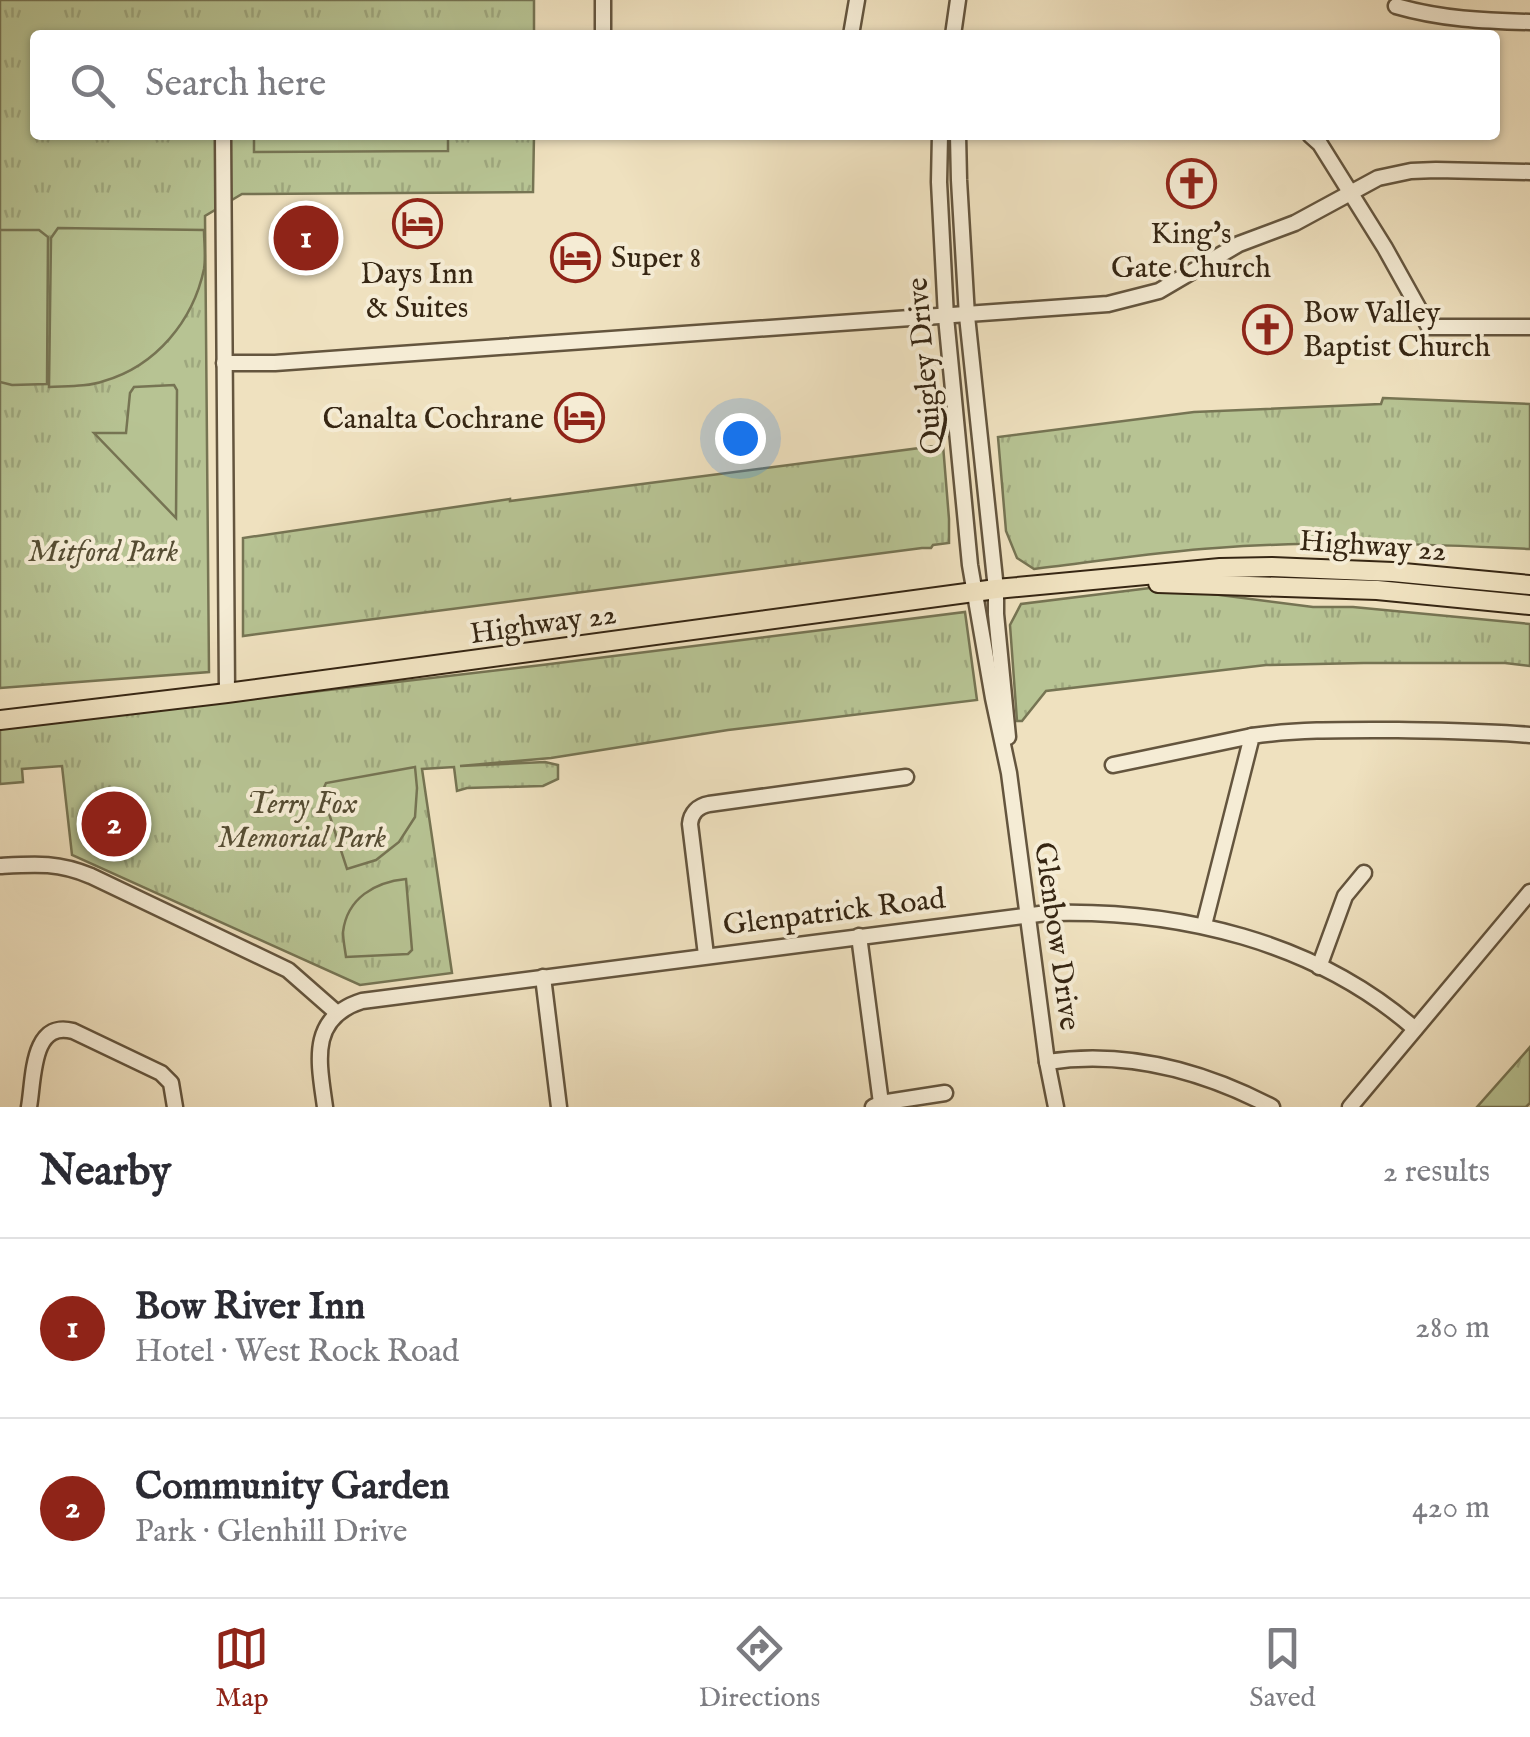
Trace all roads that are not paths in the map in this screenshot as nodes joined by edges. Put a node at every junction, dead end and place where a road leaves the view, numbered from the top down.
1 (604, 0) edge
2 (856, 0) edge
3 (958, 0) edge
4 (1396, 6) dead end
5 (1530, 22) edge
6 (602, 30) edge
7 (852, 30) edge
8 (954, 30) edge
9 (224, 140) edge
10 (940, 140) edge
11 (958, 140) edge
12 (1316, 140) edge
13 (1530, 172) edge
14 (1350, 194) junction
15 (967, 316) junction
16 (946, 317) junction
17 (1530, 327) edge
18 (224, 363) junction
19 (1092, 580) junction
20 (1530, 585) edge
21 (996, 589) junction
22 (975, 592) junction
23 (1530, 606) edge
24 (227, 693) junction
25 (0, 720) edge
26 (1530, 735) edge
27 (1252, 736) junction
28 (1114, 765) dead end
29 (1008, 773) junction
30 (906, 777) dead end
31 (0, 866) edge
32 (1364, 873) dead end
33 (1530, 892) edge
34 (1028, 914) junction
35 (1204, 925) junction
36 (859, 936) junction
37 (706, 955) junction
38 (1319, 967) junction
39 (542, 977) junction
40 (337, 1013) junction
41 (1415, 1029) junction
42 (1047, 1062) junction
43 (945, 1093) dead end
44 (877, 1105) edge
45 (30, 1107) edge
46 (175, 1107) edge
47 (325, 1107) edge
48 (559, 1107) edge
49 (1056, 1107) edge
50 (1272, 1107) edge
51 (1350, 1107) edge

1 - 6 street
2 - 7 street
3 - 8 street
4 - 5 street
9 - 18 street
10 - 16 street, Quigley Drive
11 - 15 street, Quigley Drive
12 - 14 street
13 - 14 street
14 - 15 street
14 - 17 street
15 - 16 street
15 - 21 street, Quigley Drive
16 - 18 street
16 - 22 street, Quigley Drive
18 - 24 street
19 - 20 main road, Highway 22
19 - 21 main road, Highway 22
19 - 23 main road, Highway 22
21 - 22 main road, Highway 22
21 - 29 street, Glenbow Drive
22 - 24 main road, Highway 22
22 - 29 street, Glenbow Drive
24 - 25 main road, Highway 22
26 - 27 street
27 - 28 street
27 - 35 street
29 - 34 street, Glenbow Drive
30 - 37 street
31 - 40 street
32 - 38 street
33 - 41 street
34 - 35 street, Glenpatrick Road
34 - 36 street, Glenpatrick Road
34 - 42 street, Glenbow Drive
35 - 38 street, Glenpatrick Road
36 - 37 street, Glenpatrick Road
36 - 44 street
37 - 39 street, Glenpatrick Road
38 - 41 street, Glenpatrick Road
39 - 40 street, Glenpatrick Road
39 - 48 street
40 - 47 street
41 - 51 street
42 - 49 street, Glenbow Drive
42 - 50 street
43 - 44 street
45 - 46 street

